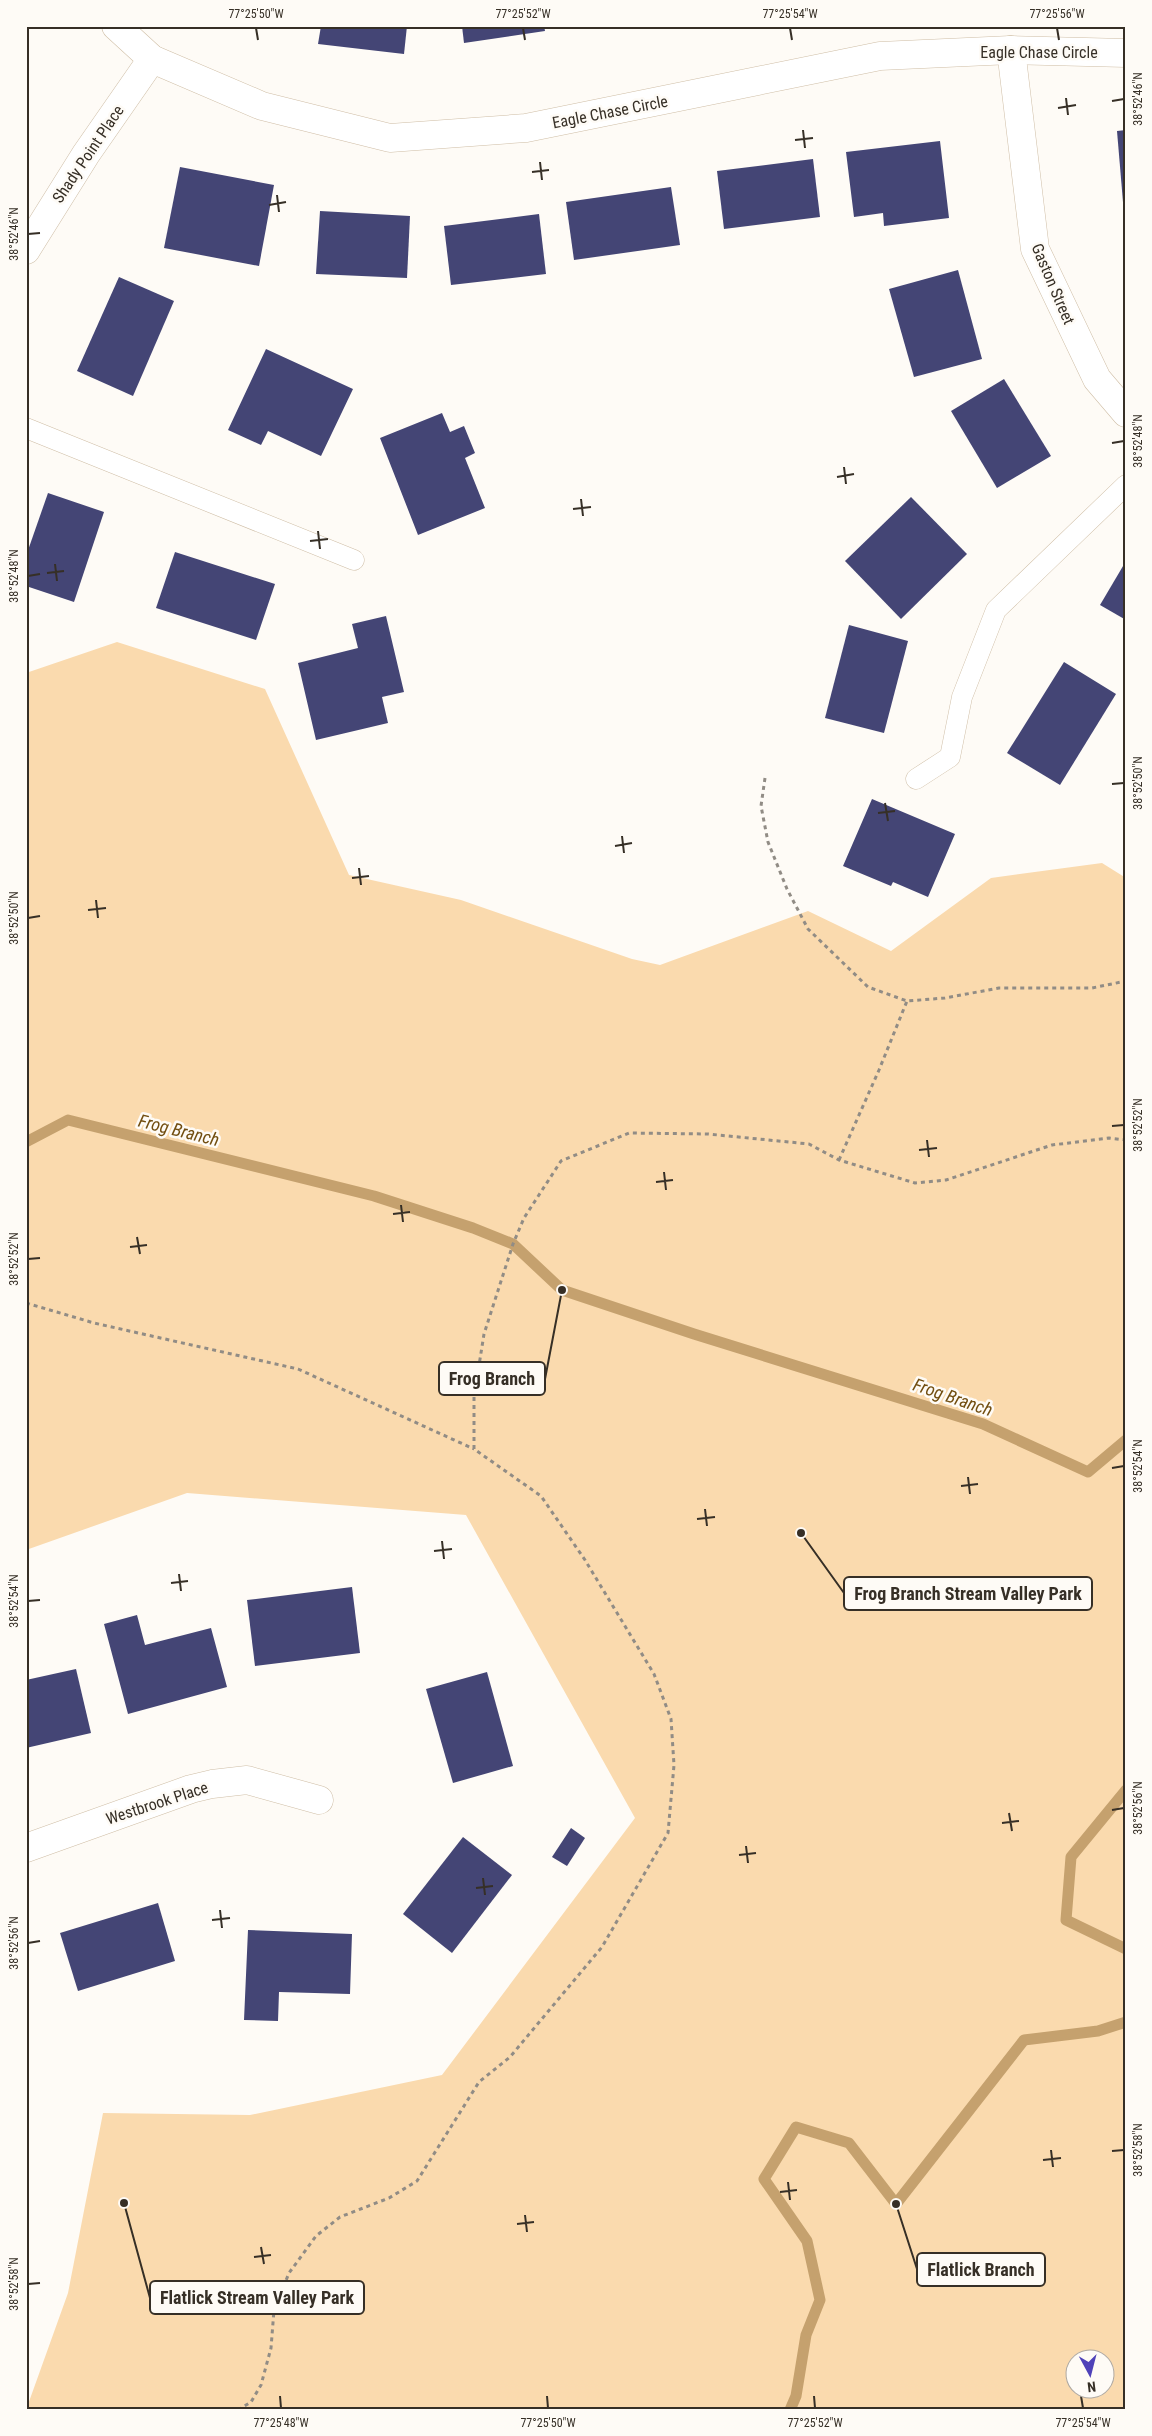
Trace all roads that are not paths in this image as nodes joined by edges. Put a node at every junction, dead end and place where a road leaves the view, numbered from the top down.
1 (116, 26) edge
2 (1011, 50) junction
3 (1126, 53) edge
4 (152, 59) junction
5 (26, 250) edge
6 (1126, 413) edge
7 (26, 428) edge
8 (1126, 485) edge
9 (354, 560) dead end
10 (916, 779) dead end
11 (318, 1800) dead end
12 (26, 1848) edge

1 - 4 street, Eagle Chase Circle
2 - 3 street, Eagle Chase Circle
2 - 4 street, Eagle Chase Circle
2 - 6 street, Gaston Street
4 - 5 street, Shady Point Place
7 - 9 lane
8 - 10 lane
11 - 12 street, Westbrook Place

